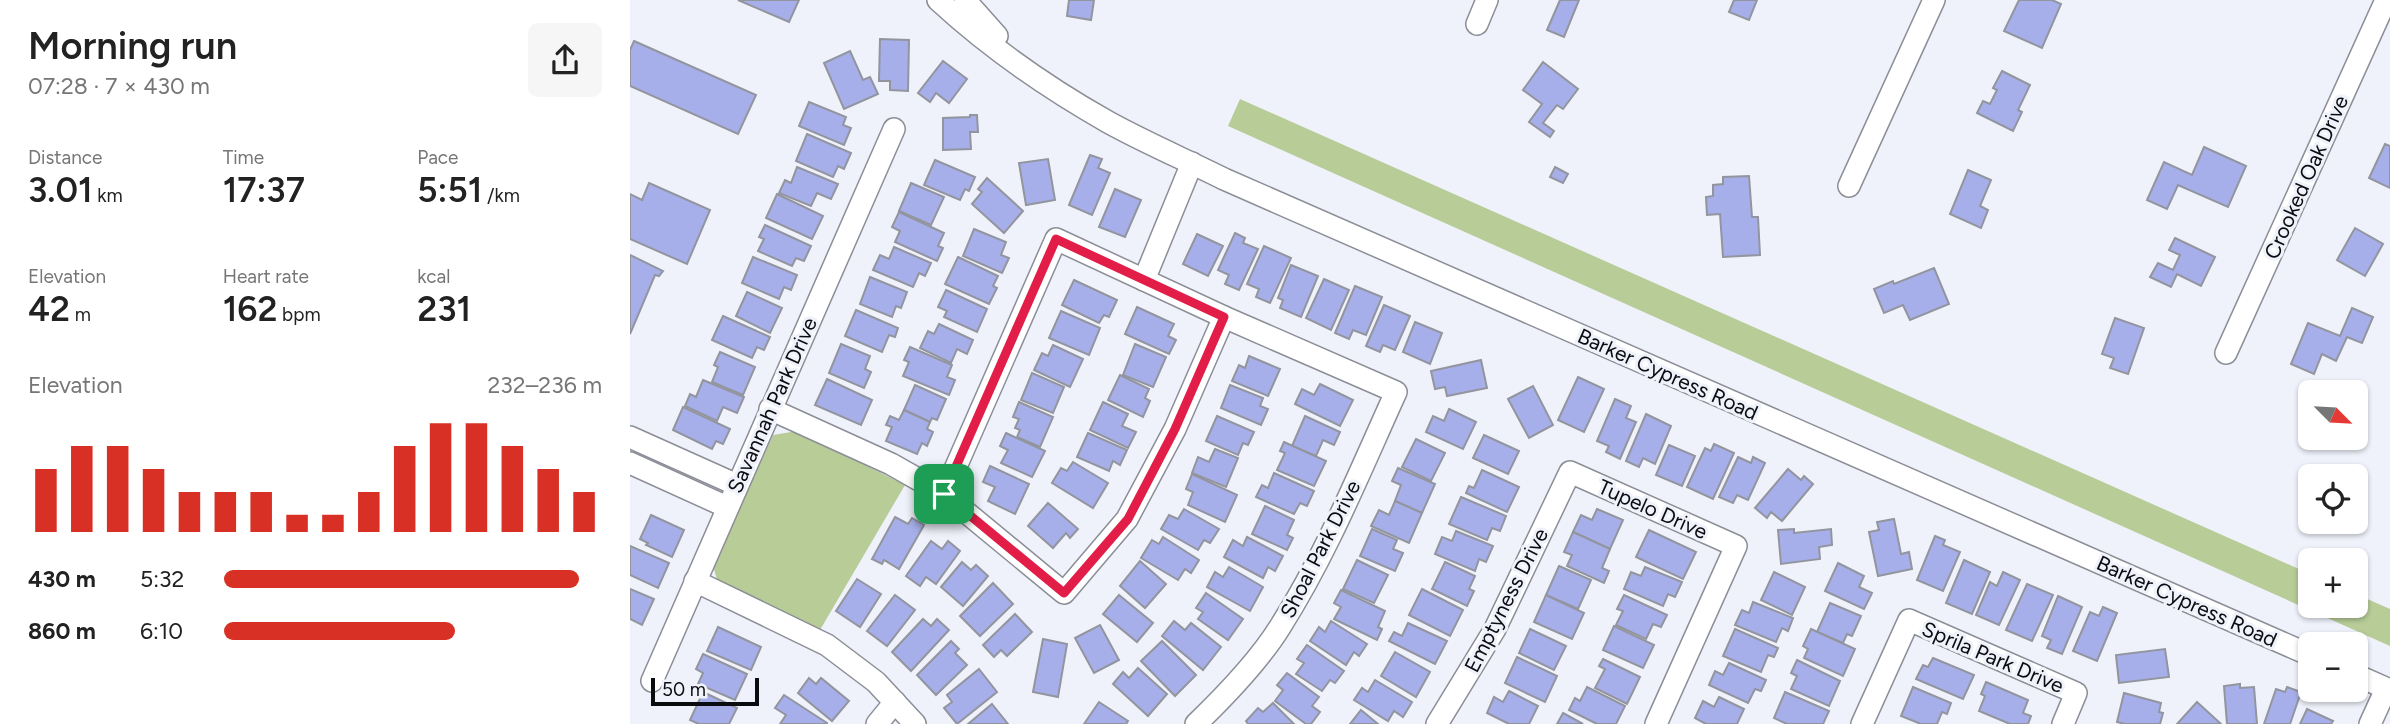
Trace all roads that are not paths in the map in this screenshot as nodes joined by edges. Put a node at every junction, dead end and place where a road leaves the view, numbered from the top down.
1 (938, 0) edge
2 (965, 0) edge
3 (1487, 0) edge
4 (1934, 0) edge
5 (2386, 0) edge
6 (1477, 24) dead end
7 (1034, 76) junction
8 (894, 130) dead end
9 (1192, 163) junction
10 (1849, 186) dead end
11 (1144, 280) junction
12 (1224, 317) junction
13 (2226, 353) dead end
14 (770, 409) junction
15 (630, 437) edge
16 (630, 463) edge
17 (1570, 472) joint
18 (737, 485) junction
19 (944, 494) junction
20 (727, 507) junction
21 (695, 581) junction
22 (2298, 650) edge
23 (652, 681) dead end
24 (2368, 681) edge
25 (2388, 690) edge
26 (895, 702) junction
27 (877, 724) edge
28 (915, 724) edge
29 (1196, 724) edge
30 (1437, 724) edge
31 (1656, 724) edge
32 (1862, 724) edge
33 (2063, 724) edge
34 (2371, 724) edge

1 - 7 street, Barker Cypress Road
2 - 7 street, Barker Cypress Road
3 - 6 street
4 - 10 street
5 - 13 street, Crooked Oak Drive
7 - 9 street, Barker Cypress Road
8 - 14 street, Savannah Park Drive
9 - 11 street
9 - 22 street, Barker Cypress Road
11 - 12 street
11 - 19 street
12 - 19 street
12 - 29 street, Shoal Park Drive
14 - 18 street, Savannah Park Drive
14 - 19 street
15 - 18 street
16 - 20 street
17 - 30 street, Emptyness Drive
17 - 31 street, Tupelo Drive
18 - 20 street, Savannah Park Drive
20 - 21 street, Savannah Park Drive
21 - 23 street, Savannah Park Drive
21 - 26 street
24 - 25 street
25 - 34 street
26 - 27 street
26 - 28 street
32 - 33 street, Sprila Park Drive

